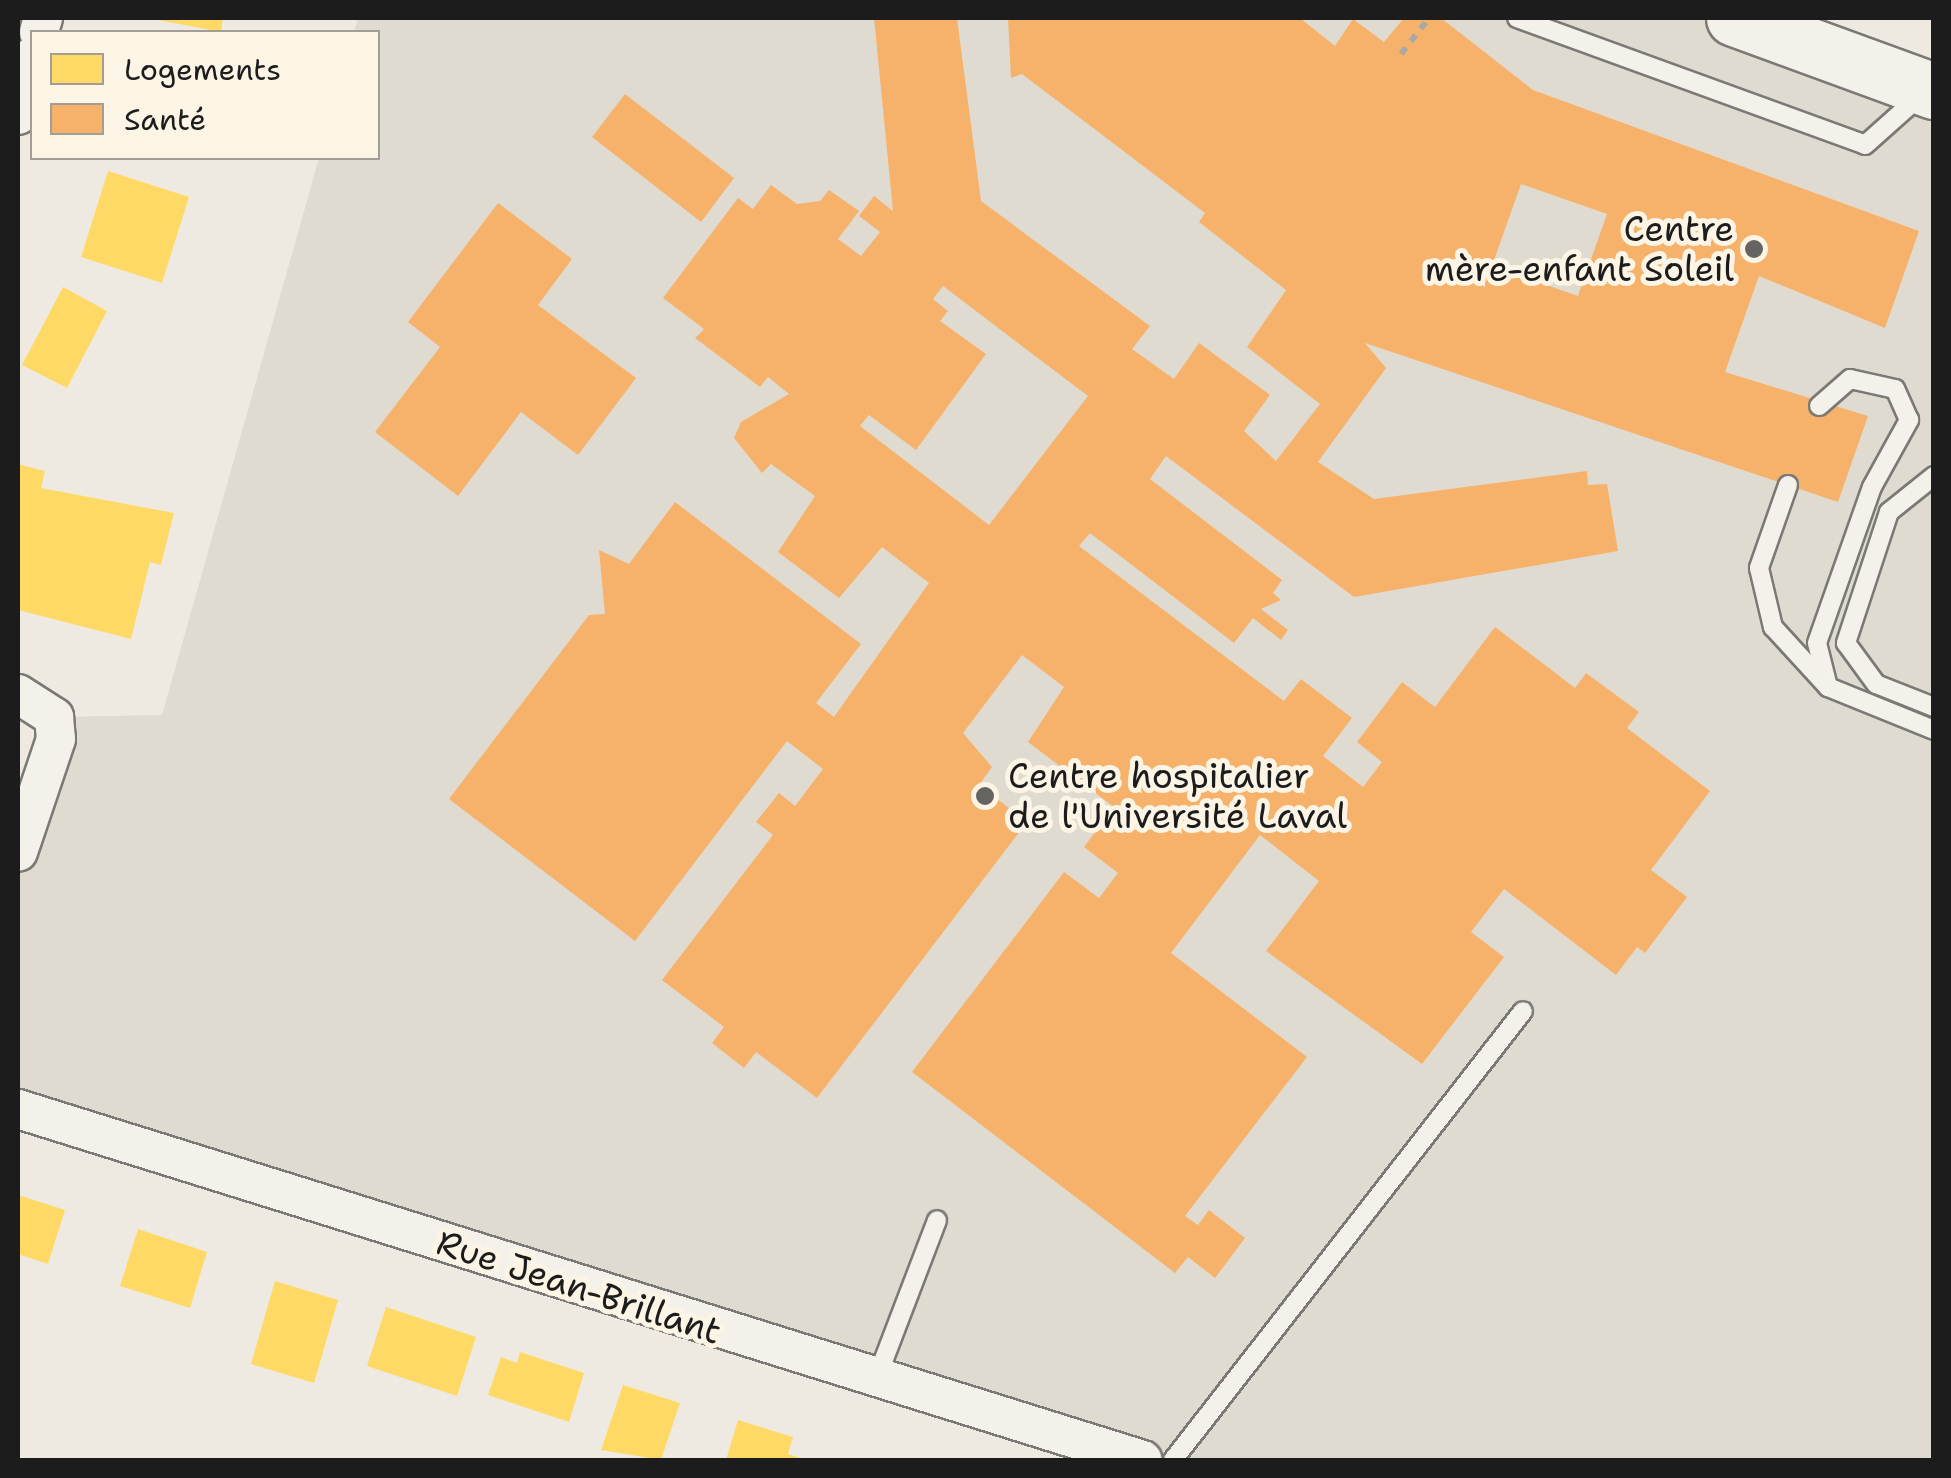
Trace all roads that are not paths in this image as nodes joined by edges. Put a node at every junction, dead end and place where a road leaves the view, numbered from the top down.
1 (1517, 18) edge
2 (1734, 18) edge
3 (30, 65) edge
4 (1931, 90) edge
5 (18, 115) edge
6 (1819, 406) dead end
7 (1934, 476) edge
8 (1788, 485) dead end
9 (1828, 687) junction
10 (18, 694) edge
11 (1934, 707) edge
12 (1934, 730) edge
13 (18, 852) edge
14 (1523, 1011) dead end
15 (18, 1109) edge
16 (937, 1220) dead end
17 (876, 1381) junction
18 (1143, 1460) edge
19 (1173, 1460) edge

1 - 4 lane
2 - 4 main road
3 - 5 street
6 - 9 lane
7 - 11 lane
8 - 9 lane
9 - 12 lane
10 - 13 street
14 - 19 lane
15 - 17 street, Rue Jean-Brillant
16 - 17 lane
17 - 18 street, Rue Jean-Brillant

